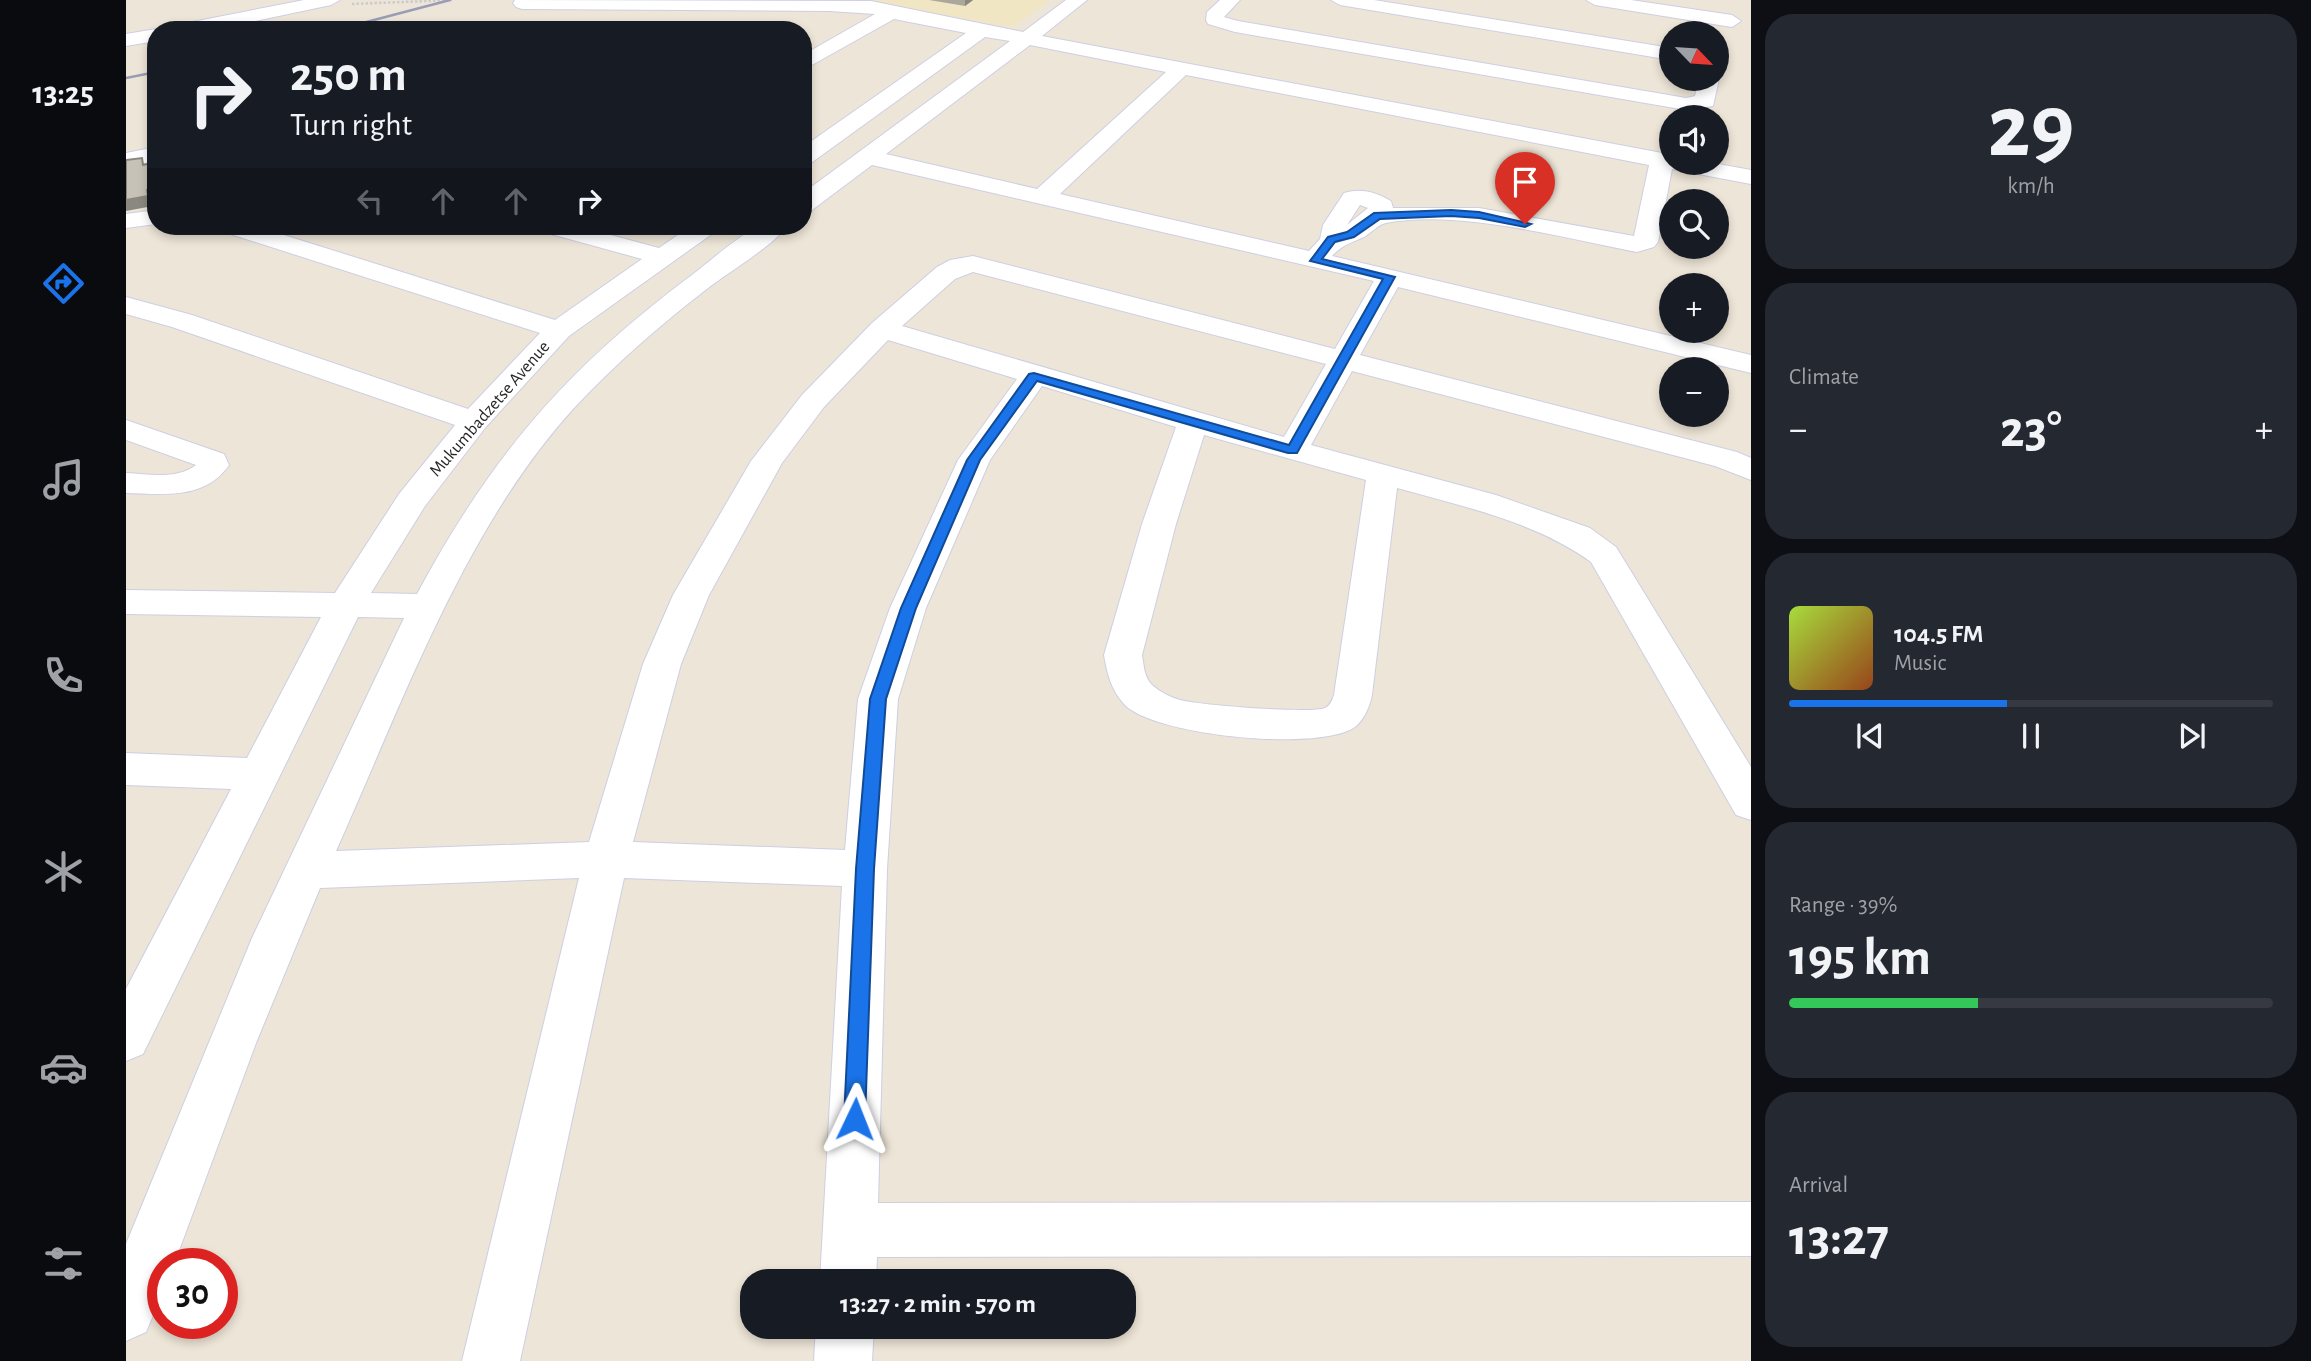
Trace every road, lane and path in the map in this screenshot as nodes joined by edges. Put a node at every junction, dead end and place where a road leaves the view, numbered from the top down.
1 (331, 0) edge
2 (452, 0) edge
3 (1078, 0) edge
4 (1231, 0) edge
5 (1340, 0) edge
6 (1595, 0) edge
7 (522, 4) dead end
8 (306, 5) junction
9 (892, 13) junction
10 (227, 21) edge
11 (1729, 27) edge
12 (982, 30) junction
13 (147, 36) edge
14 (1025, 39) junction
15 (126, 40) edge
16 (1659, 52) edge
17 (812, 59) edge
18 (1182, 68) junction
19 (1525, 78) junction
20 (1706, 91) edge
21 (1497, 129) junction
22 (812, 152) edge
23 (868, 158) junction
24 (1659, 159) edge
25 (1729, 173) edge
26 (1666, 175) edge
27 (1751, 177) edge
28 (812, 198) edge
29 (1041, 198) junction
30 (147, 218) edge
31 (126, 222) edge
32 (258, 235) edge
33 (582, 235) edge
34 (695, 235) edge
35 (763, 235) edge
36 (663, 257) junction
37 (1315, 261) junction
38 (1390, 277) junction
39 (126, 305) edge
40 (882, 329) junction
41 (559, 330) junction
42 (1342, 358) junction
43 (1751, 364) edge
44 (1034, 376) junction
45 (474, 421) junction
46 (1193, 422) junction
47 (126, 429) edge
48 (1292, 451) junction
49 (1751, 470) edge
50 (1383, 473) junction
51 (136, 483) edge
52 (126, 513) edge
53 (126, 602) edge
54 (345, 606) junction
55 (427, 606) junction
56 (126, 769) edge
57 (258, 774) junction
58 (1751, 803) edge
59 (606, 859) junction
60 (865, 869) junction
61 (306, 870) junction
62 (142, 970) edge
63 (126, 1038) edge
64 (1751, 1229) edge
65 (138, 1254) edge
66 (849, 1255) edge
67 (126, 1312) edge
68 (844, 1339) edge
69 (491, 1361) edge
70 (843, 1361) edge

1 - 8 street
2 - 8 path
3 - 14 street
4 - 19 street
5 - 16 street
6 - 11 street
7 - 9 street
8 - 10 street
9 - 12 street
9 - 17 street
12 - 14 street
12 - 22 street
13 - 15 street
14 - 18 street
14 - 23 street
18 - 21 street
18 - 29 street
19 - 20 street
19 - 21 street
21 - 24 street
23 - 28 street
23 - 29 street
25 - 27 street
26 - 37 street
29 - 37 street
30 - 31 street
32 - 41 street
33 - 36 street
34 - 36 street, Mukumbadzetse Avenue
35 - 55 street
36 - 41 street, Mukumbadzetse Avenue
37 - 38 street
38 - 42 street
38 - 43 street
39 - 45 street
40 - 42 street
40 - 44 street
40 - 59 street
41 - 45 street, Mukumbadzetse Avenue
42 - 48 street
42 - 49 street
44 - 46 street
44 - 60 street
45 - 54 street, Mukumbadzetse Avenue
46 - 48 street
46 - 50 street
47 - 51 street
48 - 50 street
50 - 58 street
51 - 52 street
53 - 54 street
54 - 55 street
54 - 57 street, Mukumbadzetse Avenue
55 - 61 street
56 - 57 street
57 - 62 street, Mukumbadzetse Avenue
59 - 60 street
59 - 61 street
59 - 69 street
60 - 66 street
61 - 65 street
62 - 63 street, Mukumbadzetse Avenue
64 - 66 street
65 - 67 street
68 - 70 street

